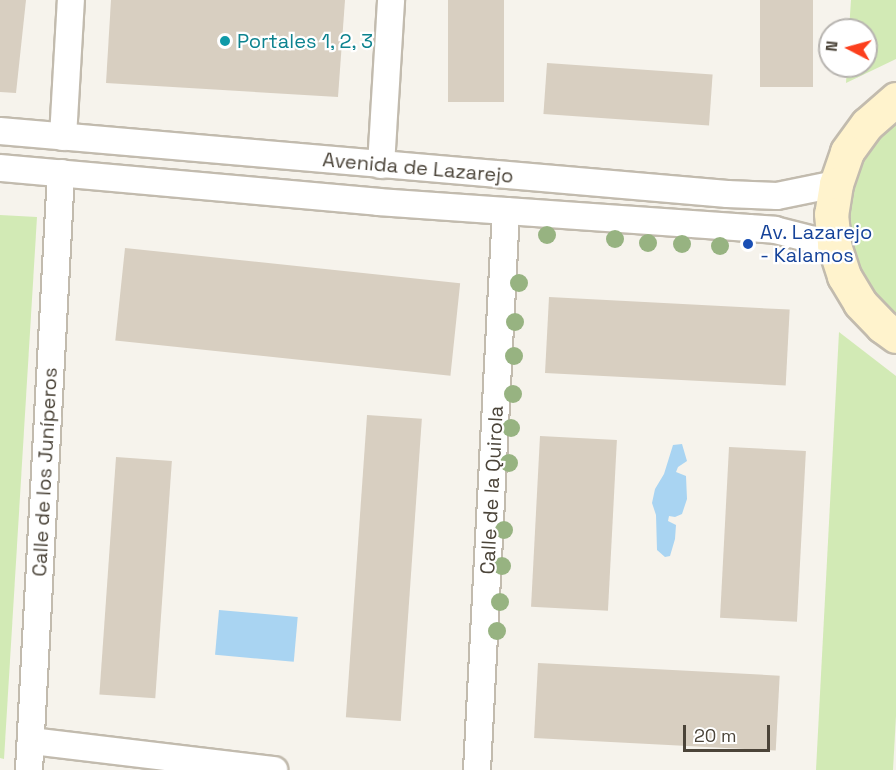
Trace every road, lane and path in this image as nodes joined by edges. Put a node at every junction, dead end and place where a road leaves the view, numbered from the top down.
1 (71, 0) edge
2 (391, 0) edge
3 (896, 99) edge
4 (0, 131) edge
5 (63, 136) junction
6 (381, 165) junction
7 (0, 168) edge
8 (61, 173) junction
9 (836, 184) junction
10 (506, 211) junction
11 (834, 245) junction
12 (896, 336) edge
13 (31, 741) junction
14 (29, 770) edge
15 (274, 770) edge
16 (477, 770) edge

1 - 5 street
2 - 6 street
3 - 9 main road
4 - 5 street, Avenida de Lazarejo
5 - 6 street, Avenida de Lazarejo
6 - 9 street, Avenida de Lazarejo
7 - 8 street, Avenida de Lazarejo
8 - 10 street, Avenida de Lazarejo
8 - 13 street, Calle de los Juníperos
9 - 11 main road
10 - 11 street, Avenida de Lazarejo
10 - 16 street, Calle de la Quirola
11 - 12 main road
13 - 14 street, Calle de los Juníperos
13 - 15 street

